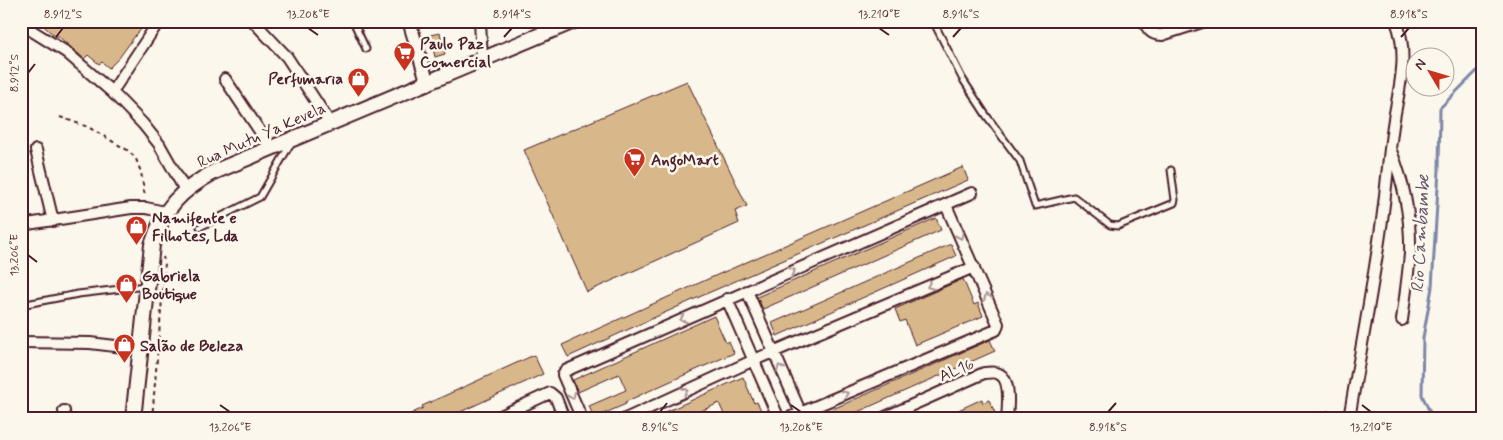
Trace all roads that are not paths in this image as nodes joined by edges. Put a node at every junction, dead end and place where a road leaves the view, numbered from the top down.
1 (159, 21) edge
2 (253, 21) edge
3 (353, 21) edge
4 (409, 21) edge
5 (480, 21) edge
6 (574, 21) edge
7 (933, 21) edge
8 (1144, 21) edge
9 (1396, 21) edge
10 (1201, 22) edge
11 (21, 24) edge
12 (366, 49) dead end
13 (482, 60) junction
14 (225, 79) dead end
15 (428, 84) junction
16 (112, 92) junction
17 (330, 123) junction
18 (293, 139) junction
19 (272, 148) junction
20 (1390, 148) junction
21 (36, 150) dead end
22 (1170, 170) dead end
23 (185, 190) junction
24 (972, 193) dead end
25 (946, 205) junction
26 (165, 212) junction
27 (53, 222) junction
28 (21, 225) edge
29 (200, 227) dead end
30 (974, 267) junction
31 (146, 286) junction
32 (747, 291) junction
33 (727, 299) junction
34 (21, 305) edge
35 (1402, 320) dead end
36 (21, 342) edge
37 (140, 349) junction
38 (773, 352) junction
39 (754, 360) junction
40 (802, 416) edge
41 (133, 419) edge
42 (494, 419) edge
43 (564, 419) edge
44 (582, 419) edge
45 (625, 419) edge
46 (780, 419) edge
47 (786, 419) edge
48 (881, 419) edge
49 (1008, 419) edge
50 (1349, 419) edge

1 - 16 street
2 - 17 street
3 - 12 lane
4 - 15 street
5 - 13 street
6 - 13 main road, Rua Mutu Ya Kevela
7 - 22 lane
8 - 10 street
9 - 20 street
11 - 16 street
13 - 15 main road, Rua Mutu Ya Kevela
14 - 19 street
15 - 17 main road, Rua Mutu Ya Kevela
16 - 23 street
17 - 18 main road, Rua Mutu Ya Kevela
18 - 19 main road, Rua Mutu Ya Kevela
18 - 29 lane
19 - 23 main road, Rua Mutu Ya Kevela
20 - 35 street
20 - 50 street
21 - 27 street
23 - 26 main road, Rua Mutu Ya Kevela
24 - 25 street
25 -> 30 street
32 -> 25 street
26 - 27 street
26 - 31 main road, Rua Mutu Ya Kevela
27 - 28 street
30 -> 38 street
40 -> 30 street
31 - 34 lane
31 - 37 main road, Rua Mutu Ya Kevela
32 - 33 street
32 - 38 street
33 - 39 street
33 -> 44 street
36 - 37 street
37 - 41 main road, Rua Mutu Ya Kevela
38 - 39 street
40 -> 38 street
45 -> 39 street
39 - 46 street
40 - 47 street
42 - 43 street
48 - 49 street, AL16

